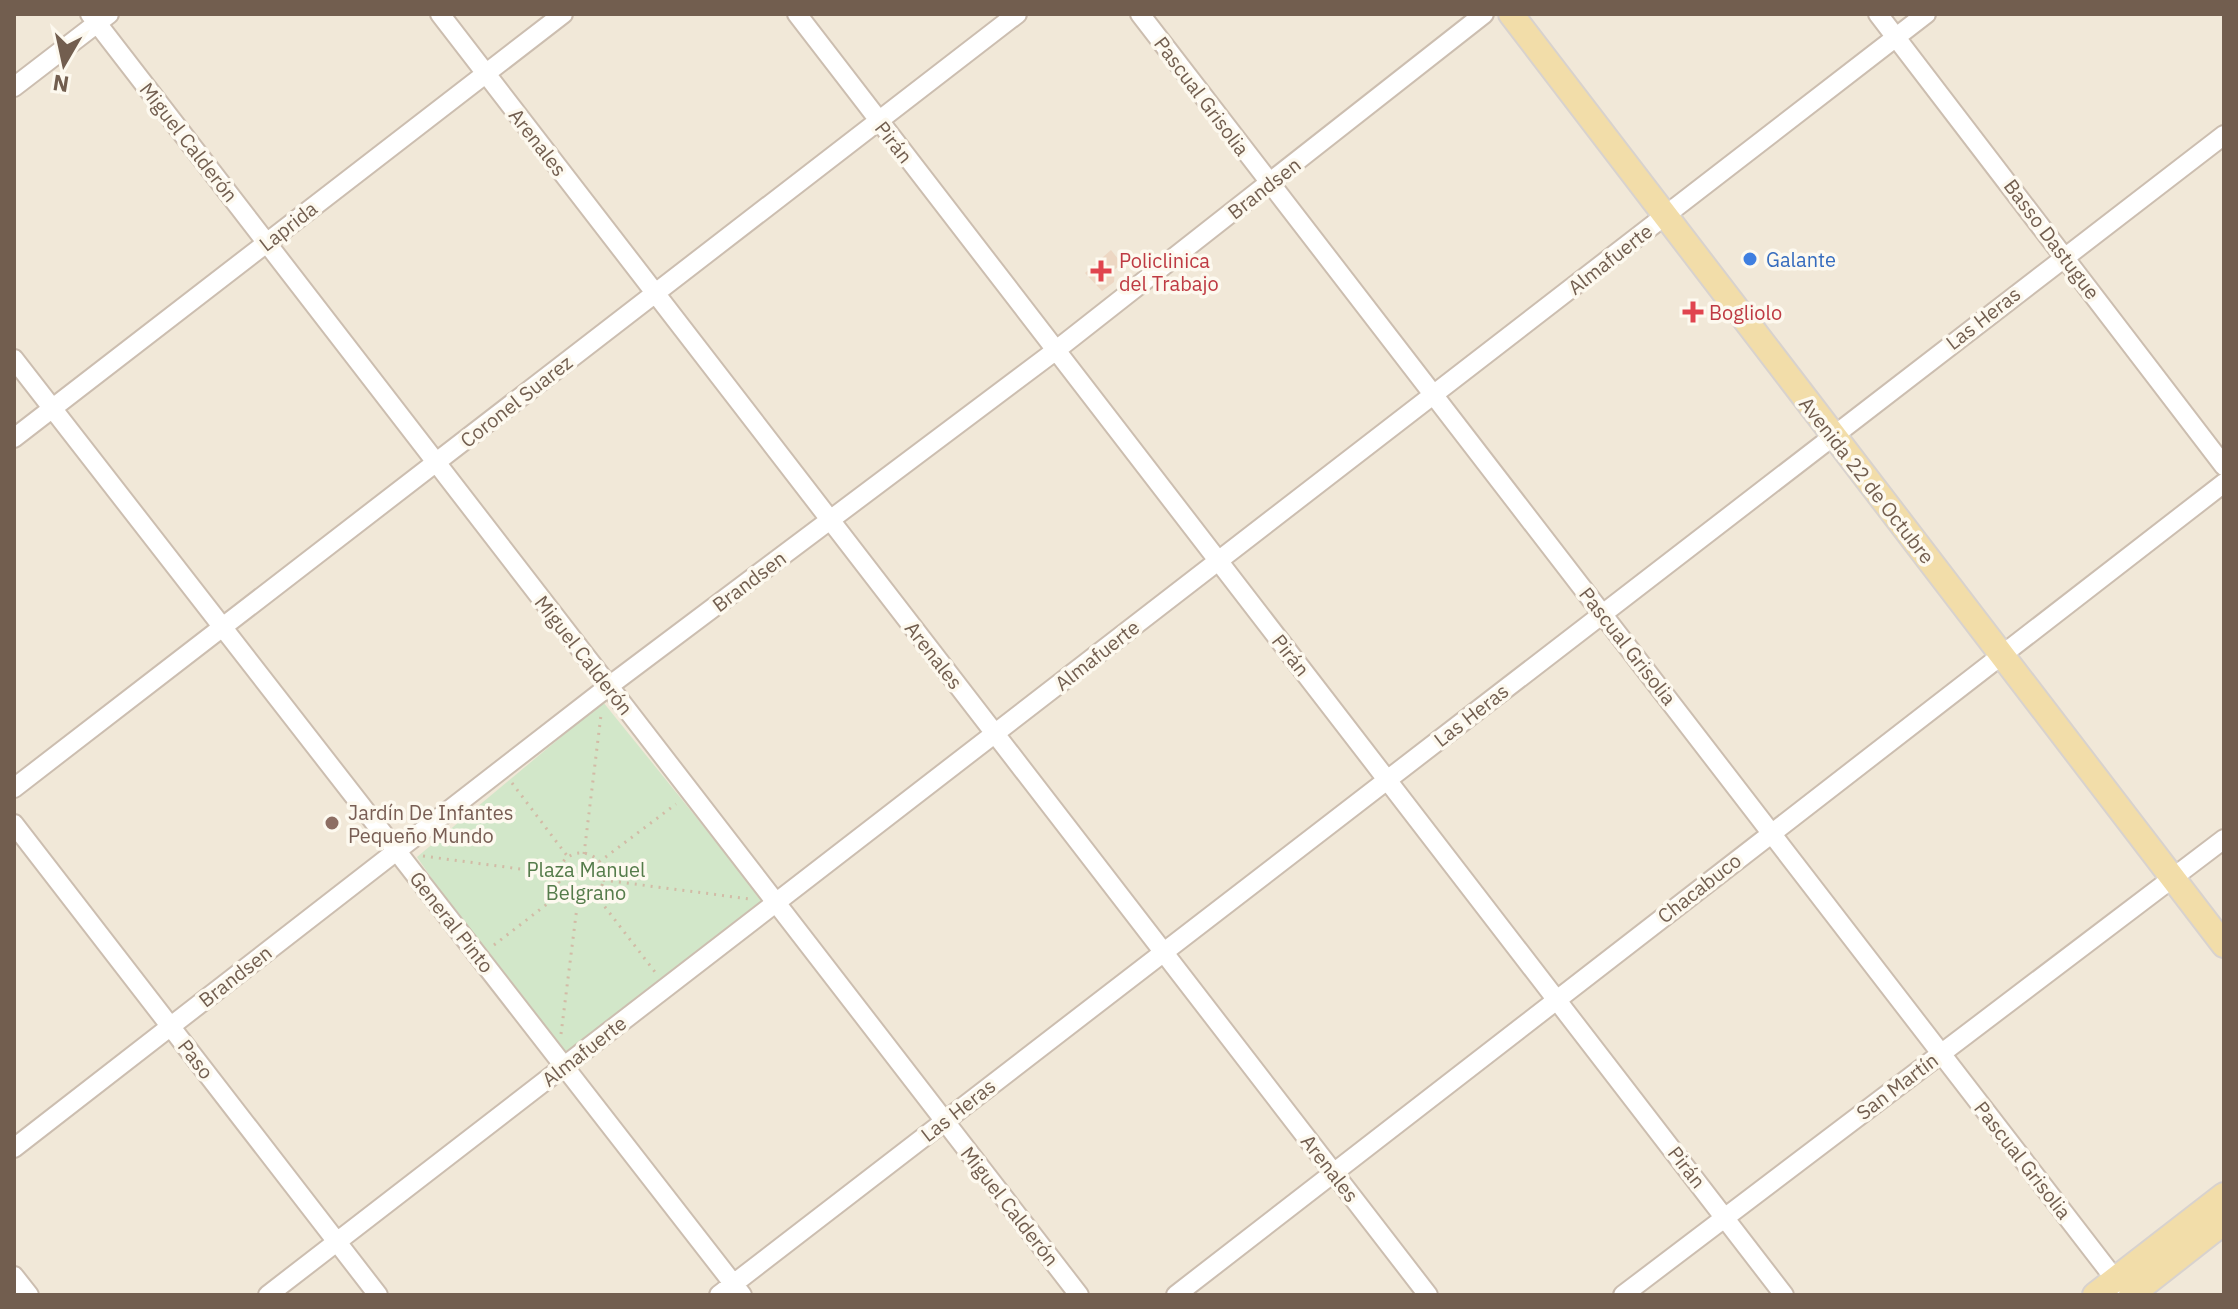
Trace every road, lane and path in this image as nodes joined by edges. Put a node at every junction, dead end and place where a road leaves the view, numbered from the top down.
1 (440, 14) edge
2 (563, 14) edge
3 (797, 14) edge
4 (1017, 14) edge
5 (1140, 14) edge
6 (1484, 14) edge
7 (1511, 14) edge
8 (1878, 14) edge
9 (1926, 14) edge
10 (99, 17) edge
11 (1896, 37) junction
12 (486, 74) junction
13 (14, 87) edge
14 (878, 122) junction
15 (2224, 135) edge
16 (1269, 184) junction
17 (1664, 217) junction
18 (267, 243) junction
19 (2065, 255) junction
20 (655, 293) junction
21 (1055, 351) junction
22 (14, 359) edge
23 (1434, 394) junction
24 (52, 408) junction
25 (1831, 435) junction
26 (14, 438) edge
27 (436, 462) junction
28 (2224, 466) edge
29 (2224, 483) edge
30 (829, 520) junction
31 (1219, 561) junction
32 (1602, 613) junction
33 (223, 627) junction
34 (2002, 653) junction
35 (609, 686) junction
36 (602, 713) dead end
37 (995, 733) junction
38 (505, 774) dead end
39 (1387, 780) junction
40 (14, 788) edge
41 (682, 799) dead end
42 (14, 824) edge
43 (1772, 832) junction
44 (2224, 839) edge
45 (397, 851) junction
46 (584, 854) junction
47 (418, 856) dead end
48 (569, 857) junction
49 (599, 863) junction
50 (558, 874) junction
51 (2171, 877) junction
52 (603, 880) junction
53 (750, 888) dead end
54 (564, 891) junction
55 (595, 894) junction
56 (578, 899) junction
57 (776, 903) junction
58 (2224, 945) edge
59 (492, 946) dead end
60 (1163, 952) junction
61 (660, 978) dead end
62 (1556, 999) junction
63 (171, 1026) junction
64 (560, 1041) dead end
65 (1940, 1053) junction
66 (564, 1066) junction
67 (944, 1121) junction
68 (14, 1148) edge
69 (1333, 1171) junction
70 (2224, 1195) edge
71 (1726, 1217) junction
72 (2224, 1222) edge
73 (337, 1242) junction
74 (14, 1276) edge
75 (2125, 1290) edge
76 (731, 1291) edge
77 (29, 1295) edge
78 (268, 1295) edge
79 (378, 1295) edge
80 (1079, 1295) edge
81 (1176, 1295) edge
82 (1428, 1295) edge
83 (1623, 1295) edge
84 (1784, 1295) edge
85 (2095, 1295) edge

1 - 12 street, Arenales
2 - 12 street, Laprida
3 - 14 street, Pirán
4 - 14 street, Coronel Suarez
5 - 16 street, Pascual Grisolia
6 - 16 street, Brandsen
7 - 17 main road, Avenida 22 de Octubre
8 - 11 street, Basso Dastugue
9 - 11 street, Almafuerte
10 - 13 street
10 - 18 street, Miguel Calderón
11 - 17 street, Almafuerte
11 - 19 street, Basso Dastugue
12 - 18 street, Laprida
12 - 20 street, Arenales
14 - 20 street, Coronel Suarez
14 - 21 street, Pirán
15 - 19 street, Las Heras
16 - 21 street, Brandsen
16 - 23 street, Pascual Grisolia
17 - 23 street, Almafuerte
17 - 25 main road, Avenida 22 de Octubre
18 - 24 street, Laprida
18 - 27 street, Miguel Calderón
19 - 25 street, Las Heras
19 - 28 street, Basso Dastugue
20 - 27 street, Coronel Suarez
20 - 30 street, Arenales
21 - 30 street, Brandsen
21 - 31 street, Pirán
22 - 24 street, General Pinto
23 - 31 street, Almafuerte
23 - 32 street, Pascual Grisolia
24 - 26 street, Laprida
24 - 33 street, General Pinto
25 - 32 street, Las Heras
25 - 34 main road, Avenida 22 de Octubre
27 - 33 street, Coronel Suarez
27 - 35 street, Miguel Calderón
29 - 34 street, Chacabuco
30 - 35 street, Brandsen
30 - 37 street, Arenales
31 - 37 street, Almafuerte
31 - 39 street, Pirán
32 - 39 street, Las Heras
32 - 43 street, Pascual Grisolia
33 - 40 street, Coronel Suarez
33 - 45 street, General Pinto
34 - 43 street, Chacabuco
34 - 51 main road, Avenida 22 de Octubre
35 - 45 street, Brandsen
35 - 57 street, Miguel Calderón
36 - 46 path
37 - 57 street, Almafuerte
37 - 60 street, Arenales
38 - 48 path
39 - 60 street, Las Heras
39 - 62 street, Pirán
41 - 49 path
42 - 63 street, Paso
43 - 62 street, Chacabuco
43 - 65 street, Pascual Grisolia
44 - 51 street, San Martín
45 - 63 street, Brandsen
45 - 66 street, General Pinto
46 - 48 path
46 - 49 path
47 - 50 path
48 - 50 path
49 - 52 path
50 - 54 path
51 - 58 main road, Avenida 22 de Octubre
51 - 65 street, San Martín
52 - 53 path
52 - 55 path
54 - 56 path
54 - 59 path
55 - 56 path
55 - 61 path
56 - 64 path
57 - 66 street, Almafuerte
57 - 67 street, Miguel Calderón
60 - 67 street, Las Heras
60 - 69 street, Arenales
62 - 69 street, Chacabuco
62 - 71 street, Pirán
63 - 68 street, Brandsen
63 - 73 street, Paso
65 - 71 street, San Martín
65 - 75 street, Pascual Grisolia
66 - 73 street, Almafuerte
66 - 76 street, General Pinto
67 - 76 street, Las Heras
67 - 80 street, Miguel Calderón
69 - 81 street, Chacabuco
69 - 82 street, Arenales
70 - 75 main road
71 - 83 street, San Martín
71 - 84 street, Pirán
72 - 75 main road
73 - 78 street, Almafuerte
73 - 79 street, Paso
74 - 77 street
75 - 85 main road

